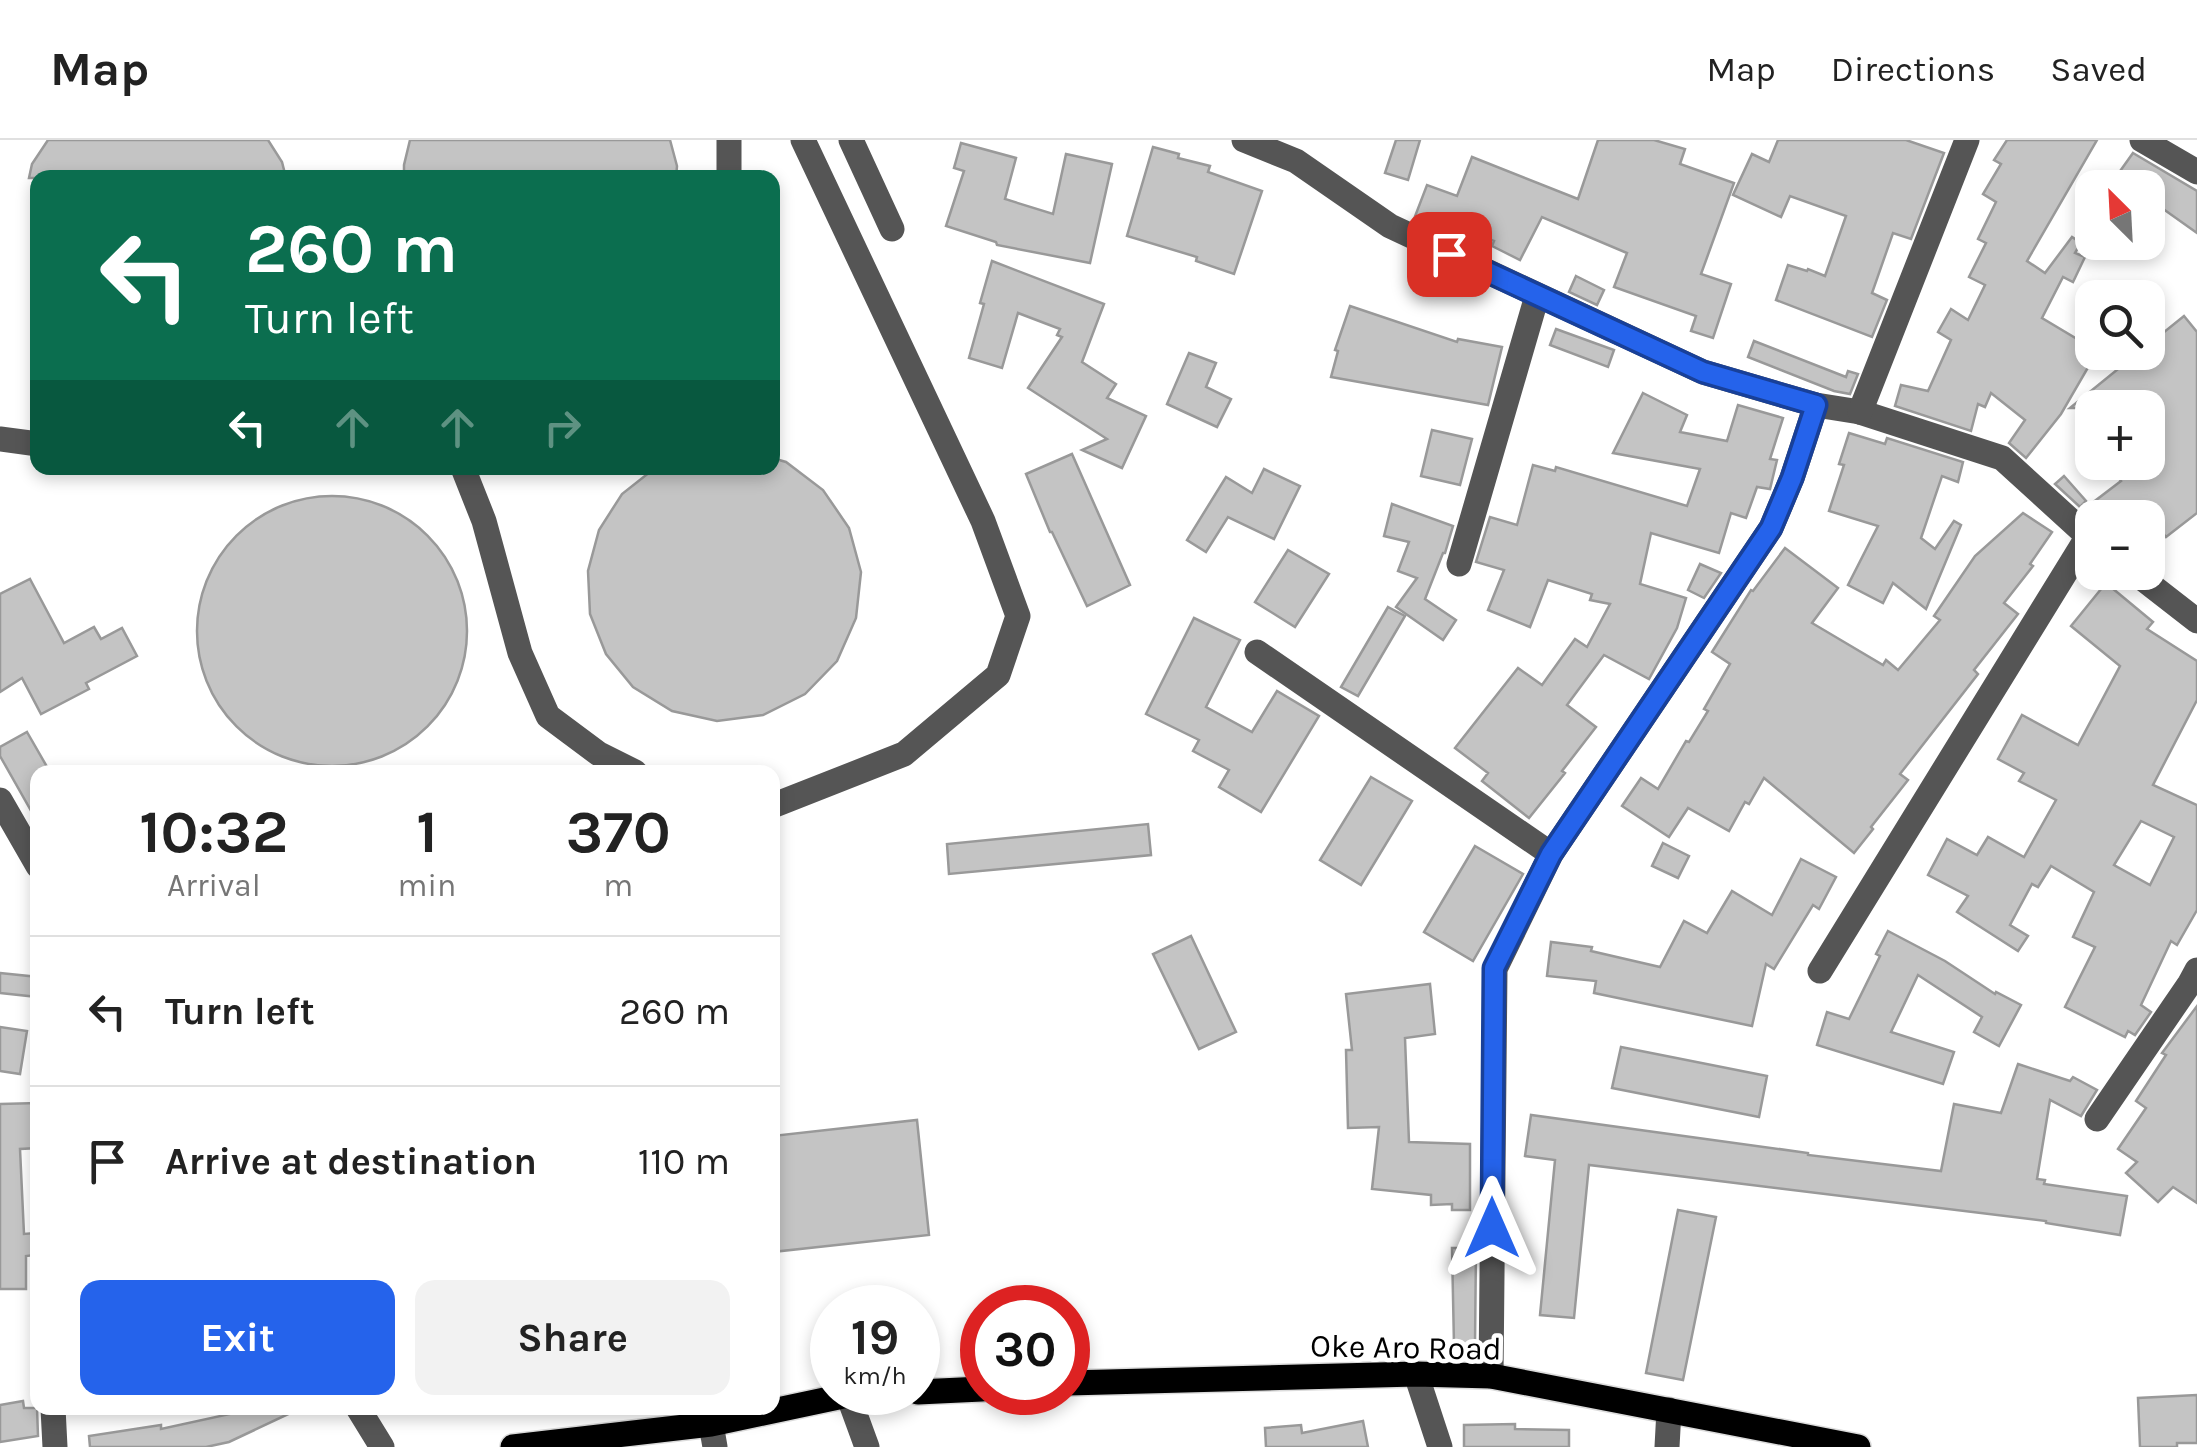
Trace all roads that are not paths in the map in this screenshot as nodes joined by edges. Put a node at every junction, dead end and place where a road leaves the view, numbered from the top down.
1 (729, 140) edge
2 (804, 140) edge
3 (851, 140) edge
4 (1244, 140) edge
5 (1967, 140) edge
6 (2142, 140) edge
7 (729, 170) edge
8 (2197, 172) edge
9 (892, 228) dead end
10 (1537, 296) junction
11 (1816, 405) junction
12 (1860, 412) junction
13 (0, 439) edge
14 (30, 443) edge
15 (466, 475) edge
16 (2075, 524) edge
17 (2075, 562) edge
18 (1459, 564) dead end
19 (2157, 590) edge
20 (2197, 621) edge
21 (1257, 652) dead end
22 (621, 765) edge
23 (0, 800) edge
24 (780, 803) edge
25 (30, 852) edge
26 (1551, 854) junction
27 (1820, 971) dead end
28 (2195, 980) edge
29 (2097, 1118) dead end
30 (1416, 1374) junction
31 (1492, 1376) junction
32 (1090, 1382) edge
33 (810, 1406) edge
34 (1669, 1410) junction
35 (53, 1415) edge
36 (362, 1415) edge
37 (855, 1415) edge
38 (713, 1435) edge
39 (55, 1447) edge
40 (382, 1447) edge
41 (513, 1447) edge
42 (867, 1447) edge
43 (1440, 1447) edge
44 (1667, 1447) edge
45 (1858, 1447) edge

1 - 7 street
2 - 24 street
3 - 9 street
4 - 10 street
5 - 12 street
6 - 8 street
10 - 11 street
10 - 18 street
11 - 12 street
11 - 26 street
12 - 16 street
13 - 14 street
15 - 22 street
17 - 27 street
19 - 20 street
21 - 26 street
23 - 25 street
26 - 31 street
28 - 29 street
30 - 31 main road, Oke Aro Road
30 - 32 main road, Oke Aro Road
30 - 43 street
31 - 34 main road, Oke Aro Road
33 - 38 main road
34 - 44 street
34 - 45 main road, Oke Aro Road
35 - 39 street
36 - 40 street
37 - 42 street
38 - 41 main road

